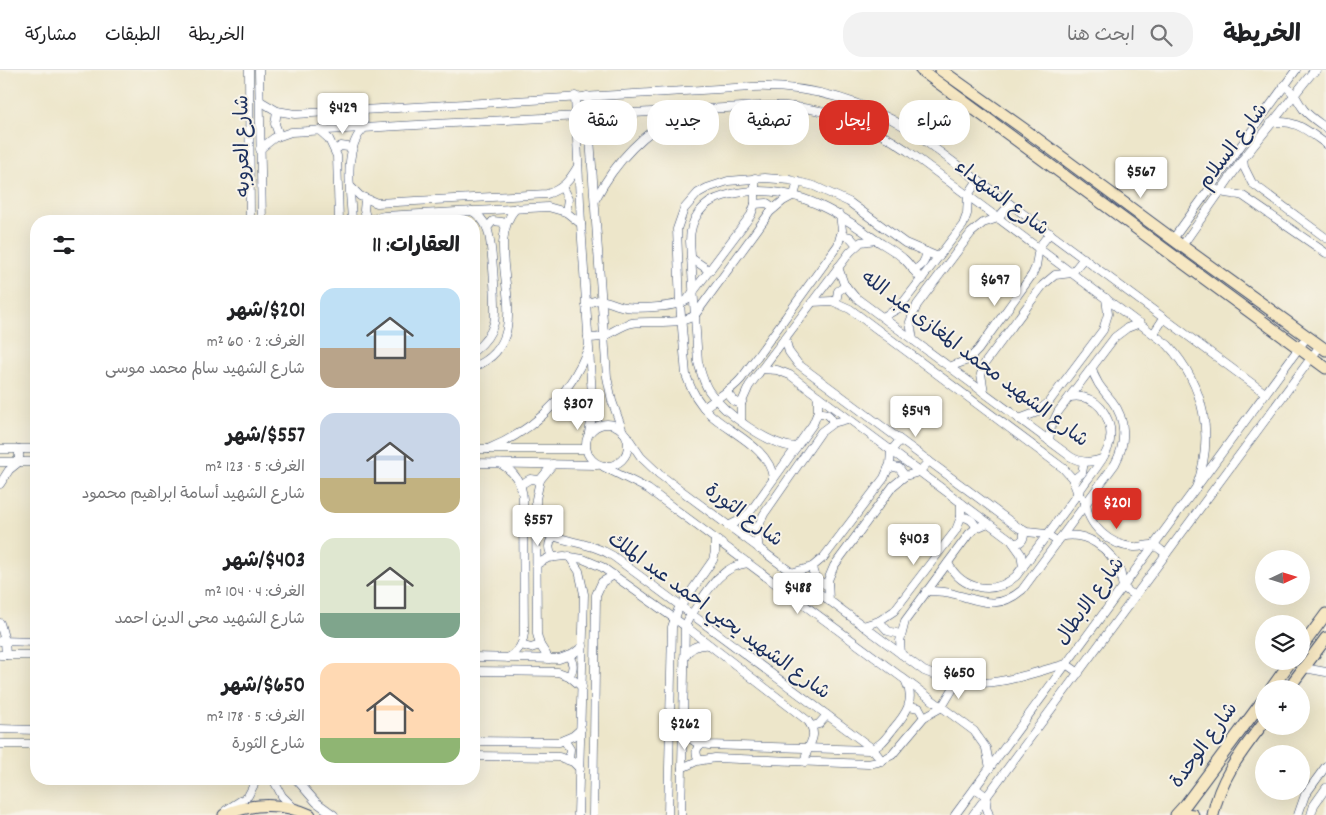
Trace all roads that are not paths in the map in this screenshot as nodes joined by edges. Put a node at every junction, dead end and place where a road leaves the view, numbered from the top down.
1 (249, 70) edge
2 (259, 70) edge
3 (921, 70) edge
4 (941, 70) edge
5 (1296, 70) edge
6 (1317, 70) edge
7 (1284, 85) junction
8 (1296, 94) junction
9 (575, 96) junction
10 (587, 96) junction
11 (575, 100) edge
12 (587, 100) edge
13 (260, 101) junction
14 (719, 108) edge
15 (364, 110) junction
16 (277, 111) junction
17 (1307, 112) junction
18 (569, 116) edge
19 (1271, 123) junction
20 (1297, 124) junction
21 (364, 128) junction
22 (1326, 128) edge
23 (319, 130) junction
24 (279, 135) junction
25 (647, 135) edge
26 (1326, 144) edge
27 (577, 145) edge
28 (590, 145) edge
29 (260, 149) junction
30 (351, 149) junction
31 (335, 150) junction
32 (1244, 159) junction
33 (578, 166) junction
34 (754, 178) junction
35 (978, 180) junction
36 (1094, 181) junction
37 (798, 182) junction
38 (1211, 186) junction
39 (351, 187) junction
40 (562, 187) junction
41 (1086, 191) junction
42 (755, 192) junction
43 (1220, 192) junction
44 (1266, 193) junction
45 (968, 194) junction
46 (794, 196) junction
47 (365, 200) junction
48 (595, 200) junction
49 (755, 204) junction
50 (1010, 204) junction
51 (1257, 206) junction
52 (516, 208) junction
53 (774, 208) junction
54 (472, 211) junction
55 (566, 212) junction
56 (250, 215) edge
57 (262, 215) edge
58 (339, 215) edge
59 (352, 215) edge
60 (365, 215) edge
61 (429, 215) edge
62 (477, 215) edge
63 (840, 215) junction
64 (480, 217) edge
65 (998, 218) junction
66 (581, 224) junction
67 (505, 226) junction
68 (487, 228) junction
69 (1050, 233) junction
70 (841, 235) junction
71 (1326, 238) edge
72 (876, 240) junction
73 (1177, 243) junction
74 (857, 245) junction
75 (1038, 247) junction
76 (926, 252) junction
77 (1326, 253) edge
78 (938, 257) junction
79 (691, 258) junction
80 (1084, 258) junction
81 (838, 268) junction
82 (914, 270) junction
83 (710, 271) junction
84 (1072, 273) junction
85 (922, 280) junction
86 (846, 286) junction
87 (693, 294) junction
88 (1106, 298) junction
89 (602, 300) junction
90 (812, 302) junction
91 (836, 302) junction
92 (680, 304) junction
93 (586, 305) junction
94 (900, 308) junction
95 (695, 315) junction
96 (911, 316) junction
97 (883, 317) junction
98 (1164, 318) junction
99 (681, 320) junction
100 (1140, 323) junction
101 (1154, 333) junction
102 (604, 336) junction
103 (588, 337) junction
104 (1307, 337) junction
105 (785, 338) junction
106 (913, 340) junction
107 (480, 345) edge
108 (589, 347) junction
109 (1299, 348) junction
110 (1323, 348) edge
111 (1312, 358) junction
112 (794, 360) junction
113 (480, 364) edge
114 (949, 367) junction
115 (1092, 368) junction
116 (1326, 368) edge
117 (762, 369) junction
118 (786, 373) junction
119 (726, 392) junction
120 (984, 392) junction
121 (1266, 394) junction
122 (818, 396) junction
123 (1070, 397) junction
124 (1108, 397) junction
125 (715, 399) junction
126 (741, 404) junction
127 (1098, 406) junction
128 (704, 408) junction
129 (817, 414) junction
130 (848, 418) junction
131 (1019, 419) junction
132 (742, 421) junction
133 (834, 423) junction
134 (757, 432) junction
135 (589, 434) junction
136 (624, 434) junction
137 (900, 440) junction
138 (1049, 441) junction
139 (748, 444) junction
140 (796, 447) junction
141 (0, 449) edge
142 (19, 449) junction
143 (30, 449) edge
144 (480, 449) edge
145 (488, 449) junction
146 (585, 449) junction
147 (892, 451) junction
148 (1102, 459) junction
149 (929, 461) junction
150 (0, 462) edge
151 (19, 462) junction
152 (30, 462) edge
153 (1084, 462) junction
154 (480, 463) edge
155 (501, 464) junction
156 (553, 464) junction
157 (601, 466) junction
158 (888, 469) junction
159 (919, 472) junction
160 (905, 476) junction
161 (773, 478) junction
162 (540, 480) junction
163 (1072, 480) junction
164 (0, 484) edge
165 (520, 484) junction
166 (1196, 488) junction
167 (1078, 494) junction
168 (1086, 502) junction
169 (961, 503) junction
170 (746, 516) junction
171 (961, 517) junction
172 (988, 523) junction
173 (728, 526) junction
174 (758, 528) junction
175 (976, 528) junction
176 (536, 529) junction
177 (1023, 530) junction
178 (1046, 534) junction
179 (553, 537) junction
180 (1059, 539) junction
181 (715, 540) junction
182 (1014, 543) junction
183 (1154, 545) junction
184 (759, 549) junction
185 (1166, 554) junction
186 (569, 556) junction
187 (553, 557) junction
188 (948, 563) junction
189 (537, 564) junction
190 (748, 564) junction
191 (812, 567) junction
192 (1023, 567) junction
193 (791, 572) junction
194 (614, 575) junction
195 (968, 584) junction
196 (828, 585) junction
197 (599, 586) junction
198 (1124, 586) junction
199 (780, 588) junction
200 (584, 589) junction
201 (926, 591) junction
202 (963, 596) junction
203 (1135, 596) junction
204 (829, 601) junction
205 (681, 607) junction
206 (691, 614) junction
207 (1326, 614) edge
208 (674, 618) junction
209 (879, 621) junction
210 (0, 622) edge
211 (685, 626) junction
212 (863, 626) junction
213 (900, 634) junction
214 (1310, 636) edge
215 (3, 641) edge
216 (30, 642) edge
217 (1325, 644) edge
218 (521, 645) junction
219 (540, 645) junction
220 (710, 645) junction
221 (583, 646) junction
222 (902, 654) junction
223 (3, 655) edge
224 (30, 655) edge
225 (480, 656) edge
226 (568, 656) junction
227 (508, 658) junction
228 (684, 658) junction
229 (549, 659) junction
230 (1310, 661) edge
231 (1066, 664) junction
232 (1310, 669) edge
233 (1302, 670) edge
234 (480, 671) edge
235 (1326, 672) edge
236 (1079, 673) junction
237 (569, 676) junction
238 (905, 680) junction
239 (1295, 680) edge
240 (957, 682) junction
241 (582, 687) junction
242 (909, 706) junction
243 (942, 707) junction
244 (1255, 710) edge
245 (827, 715) junction
246 (924, 717) junction
247 (812, 726) junction
248 (0, 729) edge
249 (581, 729) junction
250 (30, 730) edge
251 (669, 732) junction
252 (682, 733) junction
253 (1255, 734) edge
254 (564, 740) junction
255 (480, 741) edge
256 (0, 744) edge
257 (30, 744) edge
258 (701, 744) junction
259 (808, 748) junction
260 (873, 748) junction
261 (480, 756) edge
262 (569, 760) junction
263 (700, 760) junction
264 (882, 761) junction
265 (805, 762) junction
266 (1326, 766) edge
267 (682, 768) junction
268 (990, 768) junction
269 (580, 769) junction
270 (254, 785) edge
271 (276, 785) edge
272 (301, 785) edge
273 (975, 788) junction
274 (1326, 788) edge
275 (986, 796) junction
276 (298, 810) junction
277 (223, 815) edge
278 (310, 815) edge
279 (334, 815) edge
280 (578, 815) edge
281 (593, 815) edge
282 (668, 815) edge
283 (681, 815) edge
284 (955, 815) edge
285 (973, 815) edge
286 (989, 815) edge
287 (1178, 815) edge
288 (1193, 815) edge
289 (1212, 815) edge
290 (1298, 815) edge
291 (1311, 815) edge

1 - 56 street, شارع العروبه
2 - 13 street, شارع العروبه
3 - 41 street
4 - 36 street
5 - 7 street, شارع السلام
6 - 8 street, شارع السلام
7 - 8 street
7 - 38 street, شارع السلام
8 - 17 street
8 - 19 street, شارع السلام
9 - 10 street, شارع الشهداء
9 - 11 street
9 - 15 street, شارع الشهداء
10 - 12 street
10 - 35 street, شارع الشهداء
13 - 16 street, شارع الشهداء
13 - 29 street, شارع العروبه
14 - 45 street, شارع الشهداء
15 - 16 street, شارع الشهداء
15 - 21 street
16 - 24 street
17 - 20 street
17 - 22 street
18 - 21 street, شارع الشهداء
19 - 20 street
19 - 32 street, شارع السلام
20 - 26 street
21 - 23 street, شارع الشهداء
21 - 30 street
23 - 24 street, شارع الشهداء
23 - 31 street
24 - 29 street, شارع الشهداء
25 - 48 street
27 - 33 street
28 - 48 street
29 - 57 street, شارع العروبه
30 - 31 street
30 - 39 street
31 - 58 street
32 - 43 street, شارع السلام
32 - 44 street
33 - 40 street
33 - 66 street
34 - 37 street
34 - 42 street
34 - 92 street
35 - 45 street
35 - 50 street, شارع الشهداء
36 - 41 street
36 - 73 street
37 - 46 street
37 - 76 street
38 - 43 street
38 - 73 street, شارع السلام
39 - 47 street
39 - 59 street
40 - 47 street
40 - 55 street
41 - 109 street
42 - 46 street
42 - 49 street
42 - 79 street
43 - 51 street
43 - 73 street, شارع السلام
44 - 51 street
44 - 71 street
45 - 65 street, شارع الشهداء
45 - 78 street
46 - 53 street
46 - 63 street
47 - 60 street
48 - 89 street
49 - 53 street
49 - 83 street
50 - 65 street
50 - 69 street, شارع الشهداء
51 - 77 street
52 - 54 street
52 - 55 street
52 - 67 street
53 - 95 street
54 - 61 street
54 - 62 street
55 - 66 street
63 - 70 street
63 - 72 street
64 - 68 street
65 - 75 street, شارع الشهداء
65 - 96 street
66 - 93 street
67 - 68 street
67 - 113 street
68 - 107 street
69 - 75 street
69 - 80 street, شارع الشهداء
70 - 74 street
70 - 119 street
72 - 74 street
72 - 82 street
73 - 104 street
74 - 81 street
75 - 84 street, شارع الشهداء
75 - 114 street
76 - 78 street
76 - 82 street
78 - 85 street
79 - 83 street
79 - 87 street
80 - 84 street
80 - 98 street, شارع الشهداء
81 - 86 street, شارع الشهيد محمد المغازى عبد الله
81 - 90 street
82 - 85 street
83 - 87 street
84 - 88 street, شارع الشهداء
84 - 120 street
85 - 94 street
86 - 91 street
86 - 97 street, شارع الشهيد محمد المغازى عبد الله
87 - 92 street
87 - 95 street
88 - 100 street, شارع الشهداء
88 - 131 street
89 - 92 street
89 - 93 street
89 - 102 street
90 - 91 street, شارع الشهيد محمد المغازى عبد الله
90 - 105 street
91 - 163 street, شارع الشهيد محمد المغازى عبد الله
92 - 99 street
93 - 103 street
94 - 96 street
94 - 97 street
95 - 99 street
95 - 125 street
96 - 106 street
97 - 106 street, شارع الشهيد محمد المغازى عبد الله
98 - 101 street
98 - 121 street, شارع الشهداء
99 - 102 street
99 - 128 street
100 - 101 street, شارع الشهداء
100 - 115 street
101 - 166 street, شارع الشهداء
102 - 103 street
102 - 136 street
103 - 108 street
104 - 109 street, شارع الابطال
104 - 110 street
105 - 112 street
105 - 117 street
106 - 114 street, شارع الشهيد محمد المغازى عبد الله
108 - 135 street
108 - 145 street
109 - 111 street
109 - 121 street, شارع الابطال
110 - 111 street, شارع الابطال
111 - 116 street
111 - 185 street, شارع الابطال
112 - 118 street
112 - 137 street
114 - 120 street, شارع الشهيد محمد المغازى عبد الله
115 - 123 street
115 - 124 street
117 - 118 street
117 - 126 street
118 - 122 street
119 - 125 street
119 - 126 street
120 - 131 street, شارع الشهيد محمد المغازى عبد الله
121 - 166 street, شارع الابطال
122 - 129 street
122 - 130 street
123 - 127 street
123 - 138 street
124 - 127 street
124 - 168 street
125 - 128 street
125 - 132 street
126 - 132 street
127 - 148 street
128 - 139 street
129 - 133 street
129 - 140 street
130 - 133 street
130 - 147 street
131 - 138 street, شارع الشهيد محمد المغازى عبد الله
132 - 134 street
133 - 174 street
134 - 139 street
134 - 140 street
135 - 136 street
135 - 146 street
136 - 157 street
136 - 173 street, شارع الثورة
137 - 147 street
137 - 149 street
138 - 153 street, شارع الشهيد محمد المغازى عبد الله
139 - 161 street
140 - 161 street
141 - 142 street
142 - 143 street
142 - 151 street
144 - 145 street
145 - 146 street
146 - 157 street
147 - 158 street
147 - 159 street
148 - 153 street, شارع الشهيد محمد المغازى عبد الله
148 - 167 street
149 - 159 street
149 - 177 street
150 - 151 street
151 - 152 street
151 - 164 street
153 - 163 street
154 - 155 street, شارع الثورة
155 - 156 street, شارع الثورة
155 - 165 street
156 - 157 street, شارع الثورة
156 - 162 street
157 - 181 street, شارع الثورة
158 - 160 street
158 - 191 street
159 - 160 street
159 - 169 street
160 - 196 street
161 - 170 street
162 - 165 street
162 - 176 street
163 - 167 street, شارع الشهيد محمد المغازى عبد الله
165 - 218 street
166 - 183 street, شارع الابطال
167 - 168 street
167 - 178 street
168 - 180 street
168 - 183 street
169 - 171 street
169 - 172 street
170 - 173 street
170 - 174 street
171 - 175 street
171 - 209 street
172 - 175 street
172 - 182 street
173 - 184 street, شارع الثورة
174 - 184 street
175 - 188 street
176 - 179 street, شارع الشهيد يحيي احمد عبد الملك
176 - 189 street
177 - 178 street
177 - 182 street
178 - 180 street
178 - 192 street
179 - 187 street
179 - 205 street, شارع الشهيد يحيي احمد عبد الملك
180 - 198 street
180 - 202 street
181 - 190 street, شارع الثورة
181 - 205 street
182 - 192 street
183 - 185 street
183 - 198 street, شارع الابطال
184 - 193 street, شارع الثورة
185 - 203 street, شارع الابطال
186 - 187 street, شارع الشهيد يحيي احمد عبد الملك
186 - 194 street, شارع الشهيد يحيي احمد عبد الملك
186 - 200 street
187 - 189 street, شارع الشهيد يحيي احمد عبد الملك
188 - 195 street
188 - 201 street
189 - 219 street
190 - 199 street, شارع الثورة
190 - 206 street
191 - 193 street
191 - 196 street
192 - 195 street
193 - 199 street
193 - 204 street, شارع الثورة
194 - 197 street
194 - 208 street, شارع الشهيد يحيي احمد عبد الملك
195 - 202 street
196 - 204 street
197 - 200 street
197 - 281 street
198 - 203 street
198 - 231 street, شارع الابطال
199 - 238 street, شارع الثورة
200 - 221 street
201 - 202 street
201 - 213 street
203 - 236 street, شارع الابطال
204 - 212 street, شارع الثورة
205 - 206 street, شارع الشهيد يحيي احمد عبد الملك
205 - 208 street
206 - 211 street
206 - 245 street, شارع الشهيد يحيي احمد عبد الملك
207 - 214 street
208 - 211 street, شارع الشهيد يحيي احمد عبد الملك
208 - 251 street
209 - 212 street
209 - 213 street
210 - 215 street
211 - 220 street, شارع الشهيد يحيي احمد عبد الملك
211 - 228 street
212 - 222 street, شارع الثورة
213 - 222 street
215 - 216 street
215 - 223 street
217 - 230 street
218 - 219 street
218 - 227 street
219 - 229 street
220 - 228 street
220 - 247 street, شارع الشهيد يحيي احمد عبد الملك
221 - 226 street
221 - 241 street
222 - 240 street, شارع الثورة
223 - 224 street
225 - 227 street
226 - 229 street
226 - 237 street
227 - 229 street
228 - 252 street
231 - 236 street
231 - 240 street, شارع الثورة
231 - 268 street, شارع الابطال
232 - 235 street
233 - 239 street
234 - 237 street
236 - 275 street, شارع الابطال
237 - 241 street
238 - 242 street
238 - 243 street, شارع الثورة
240 - 243 street
241 - 249 street
242 - 246 street
242 - 260 street
243 - 246 street
243 - 268 street, شارع الثورة
244 - 287 street, شارع الوحدة
245 - 247 street
245 - 260 street, شارع الشهيد يحيي احمد عبد الملك
246 - 264 street
247 - 259 street, شارع الشهيد يحيي احمد عبد الملك
248 - 250 street
249 - 254 street
249 - 269 street
251 - 252 street
251 - 282 street
252 - 258 street
252 - 267 street
253 - 289 street, شارع الوحدة
254 - 255 street
254 - 262 street
256 - 257 street
258 - 259 street
258 - 263 street
259 - 260 street
259 - 265 street, شارع الشهيد يحيي احمد عبد الملك
260 - 264 street, شارع الشهيد يحيي احمد عبد الملك
261 - 262 street
262 - 269 street
263 - 265 street
263 - 267 street
264 - 265 street
266 - 290 street
267 - 283 street
268 - 273 street, شارع الابطال
269 - 280 street
270 - 277 street
271 - 276 street
272 - 279 street
273 - 275 street
273 - 284 street, شارع الابطال
274 - 291 street
275 - 285 street, شارع الابطال
275 - 286 street
276 - 277 street
276 - 278 street
287 - 288 street

